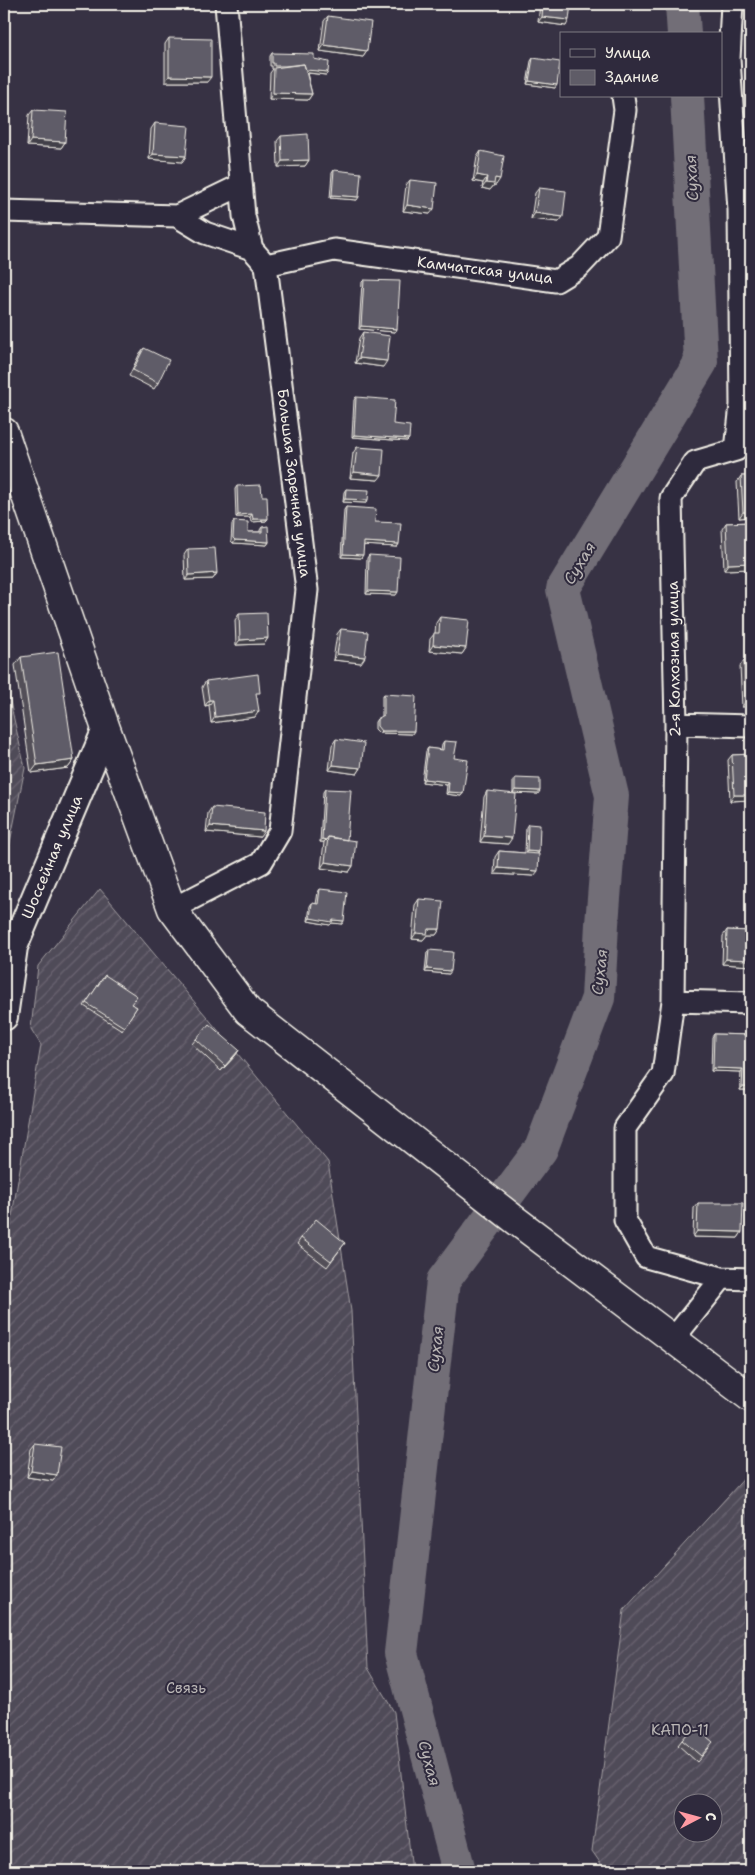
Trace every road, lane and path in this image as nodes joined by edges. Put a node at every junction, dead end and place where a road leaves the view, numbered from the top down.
1 (226, 4) edge
2 (732, 4) edge
3 (623, 98) edge
4 (241, 185) junction
5 (745, 210) edge
6 (4, 211) edge
7 (177, 216) junction
8 (252, 249) junction
9 (266, 265) junction
10 (4, 432) edge
11 (744, 450) edge
12 (676, 724) junction
13 (751, 726) edge
14 (106, 729) junction
15 (172, 909) junction
16 (673, 1001) junction
17 (751, 1003) edge
18 (4, 1017) edge
19 (722, 1278) junction
20 (751, 1279) edge
21 (674, 1338) junction
22 (751, 1398) edge

1 - 4 street
2 - 5 street, 2-я Колхозная улица
3 - 9 street, Камчатская улица
4 - 7 street
4 - 8 street
5 - 11 street, 2-я Колхозная улица
6 - 7 street
7 - 8 street
8 - 9 street
9 - 15 street, Большая Заречная улица
10 - 14 main road
11 - 12 street, 2-я Колхозная улица
12 - 13 street
12 - 16 street, 2-я Колхозная улица
14 - 15 main road
14 - 18 street, Шоссейная улица
15 - 21 main road
16 - 17 street
16 - 19 street, 2-я Колхозная улица
19 - 20 street, 2-я Колхозная улица
19 - 21 street
21 - 22 main road

